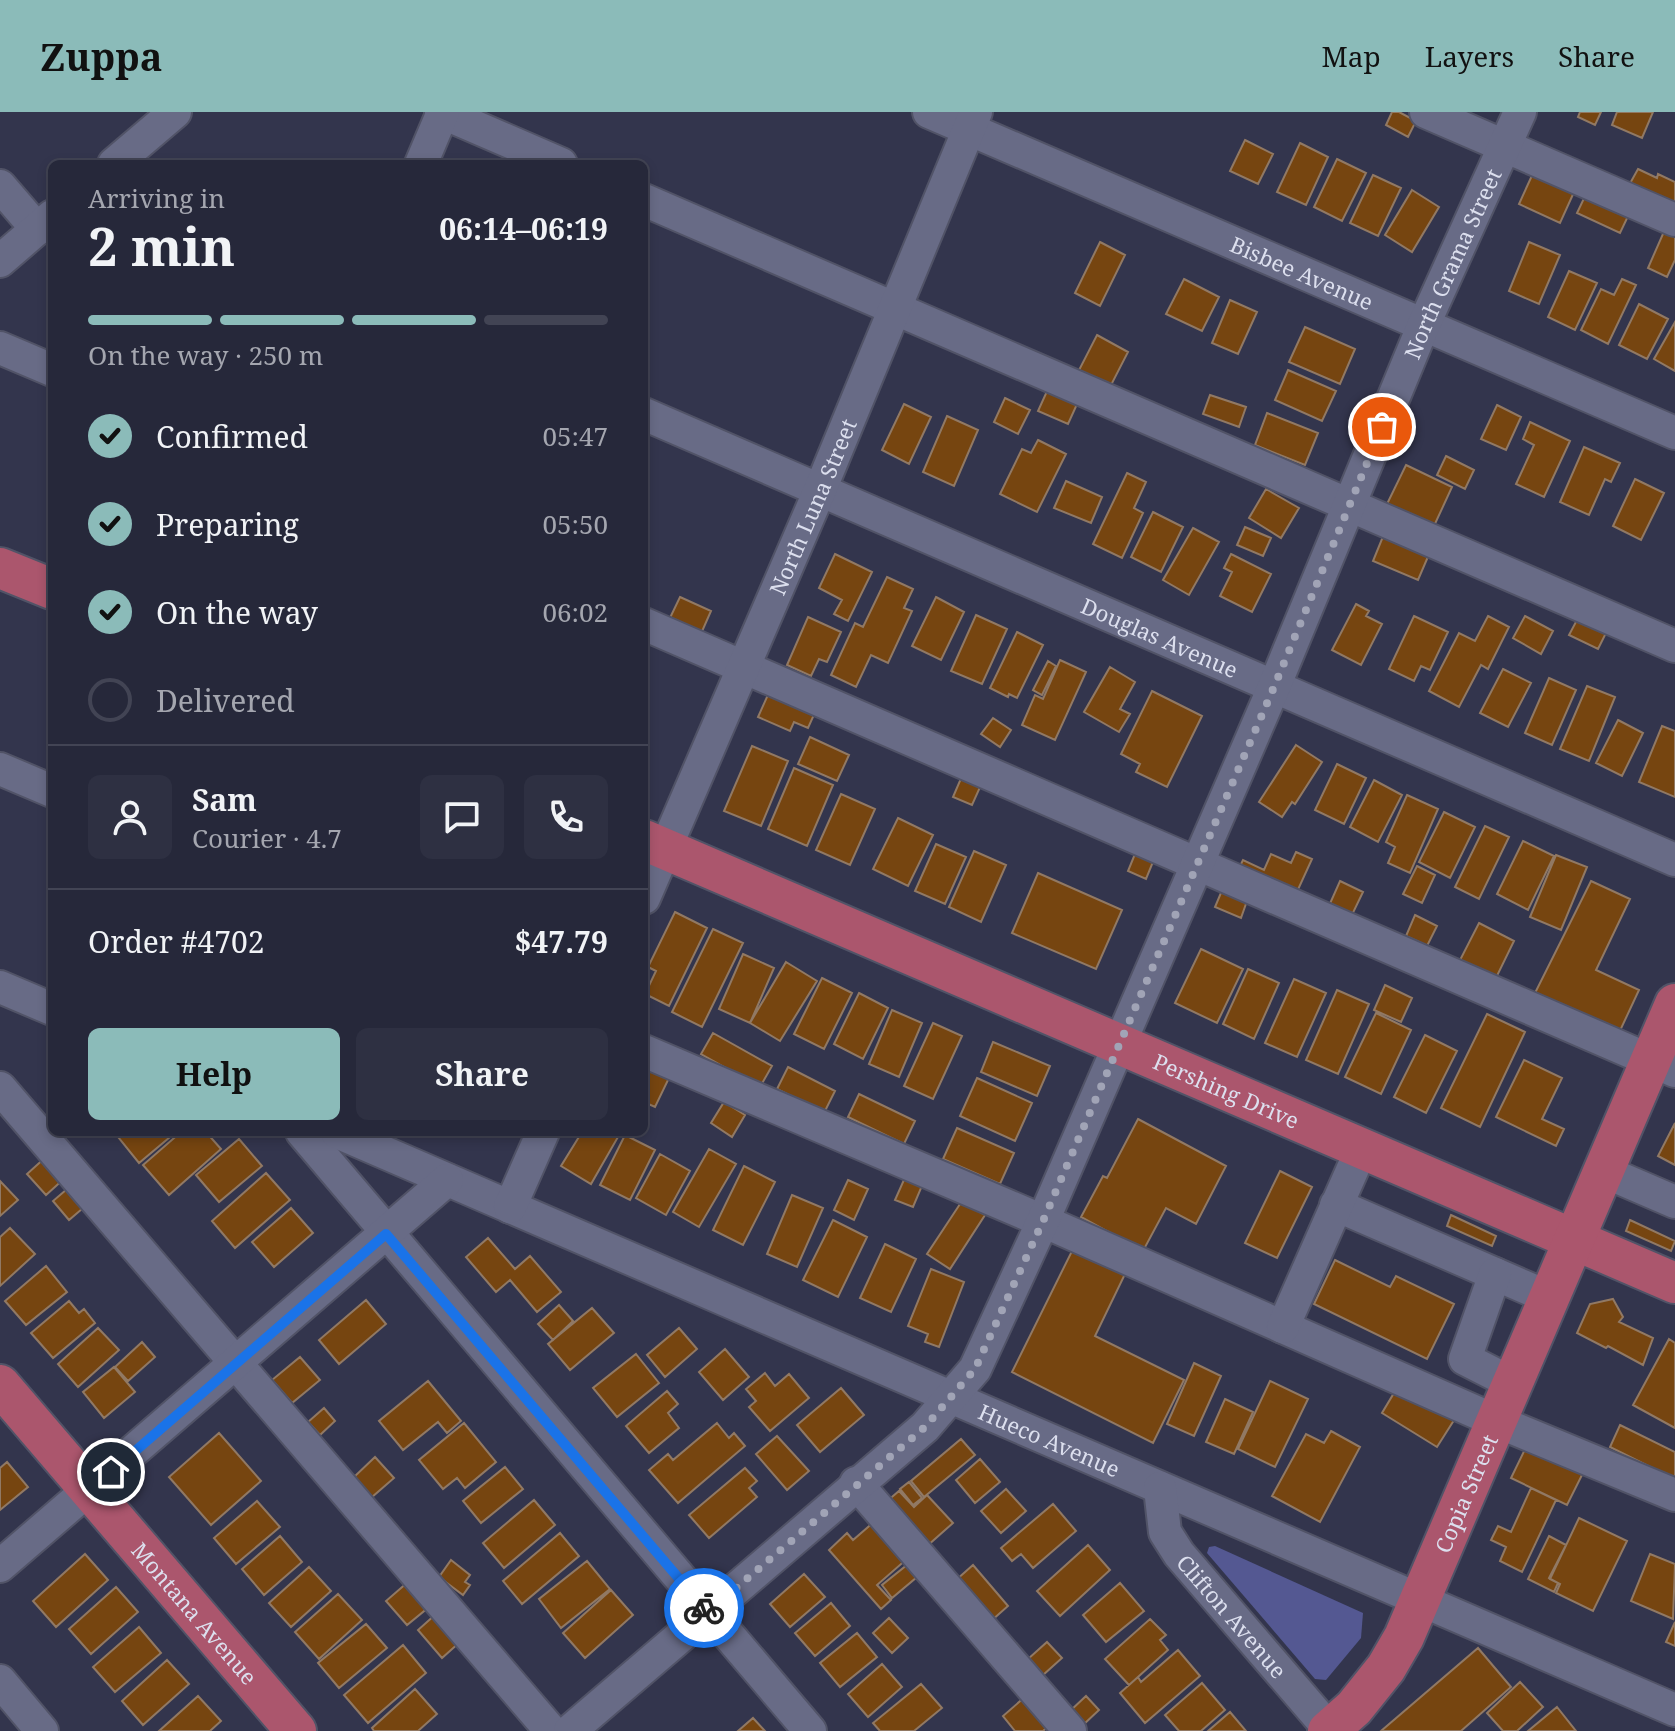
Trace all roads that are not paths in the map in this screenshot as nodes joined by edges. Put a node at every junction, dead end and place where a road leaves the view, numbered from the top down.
1 (175, 112) edge
2 (442, 112) edge
3 (929, 112) edge
4 (1426, 112) edge
5 (1520, 112) edge
6 (973, 121) edge
7 (1504, 146) junction
8 (119, 160) edge
9 (423, 160) edge
10 (552, 160) edge
11 (0, 186) edge
12 (648, 202) edge
13 (1675, 220) edge
14 (44, 222) edge
15 (0, 261) edge
16 (893, 308) junction
17 (1424, 324) junction
18 (0, 348) edge
19 (48, 368) edge
20 (648, 416) edge
21 (1675, 433) edge
22 (820, 490) junction
23 (1350, 504) junction
24 (0, 568) edge
25 (48, 587) edge
26 (648, 626) edge
27 (1675, 646) edge
28 (744, 667) junction
29 (1274, 687) junction
30 (0, 769) edge
31 (48, 789) edge
32 (655, 844) edge
33 (1675, 860) edge
34 (1197, 863) junction
35 (648, 878) edge
36 (0, 987) edge
37 (1675, 1004) edge
38 (48, 1007) edge
39 (1119, 1044) junction
40 (648, 1053) edge
41 (1663, 1066) edge
42 (0, 1088) edge
43 (305, 1136) edge
44 (346, 1136) edge
45 (541, 1136) edge
46 (1362, 1148) junction
47 (1603, 1171) junction
48 (447, 1180) junction
49 (1675, 1202) edge
50 (1336, 1205) junction
51 (510, 1207) junction
52 (1043, 1221) junction
53 (386, 1234) junction
54 (1573, 1239) junction
55 (1495, 1274) junction
56 (1675, 1283) edge
57 (1548, 1297) junction
58 (1283, 1327) junction
59 (1465, 1359) junction
60 (237, 1363) junction
61 (1512, 1383) junction
62 (0, 1385) edge
63 (953, 1397) junction
64 (1450, 1401) junction
65 (1496, 1421) junction
66 (856, 1483) junction
67 (1160, 1488) junction
68 (90, 1490) junction
69 (1675, 1495) edge
70 (0, 1566) edge
71 (1419, 1600) junction
72 (708, 1612) junction
73 (0, 1681) edge
74 (1675, 1710) edge
75 (1325, 1730) edge
76 (42, 1731) edge
77 (296, 1731) edge
78 (551, 1731) edge
79 (570, 1731) edge
80 (810, 1731) edge
81 (1070, 1731) edge

1 - 8 street
2 - 9 street
2 - 10 street
3 - 6 street, Bisbee Avenue
4 - 7 street
5 - 7 street, North Grama Street
6 - 16 street, North Luna Street
6 - 17 street, Bisbee Avenue
7 - 13 street
7 - 17 street, North Grama Street
11 - 14 street
12 - 16 street
14 - 15 street
16 - 22 street, North Luna Street
16 - 23 street
17 - 21 street, Bisbee Avenue
17 - 23 street, North Grama Street
18 - 19 street
20 - 22 street, Douglas Avenue
22 - 28 street, North Luna Street
22 - 29 street, Douglas Avenue
23 - 27 street
23 - 29 street, North Grama Street
24 - 25 main road
26 - 28 street
28 - 32 street, North Luna Street
28 - 34 street
29 - 33 street, Douglas Avenue
29 - 34 street, North Grama Street
30 - 31 street
32 - 35 street, North Luna Street
32 - 39 main road, Pershing Drive
34 - 39 street, North Grama Street
34 - 41 street
36 - 38 street
37 - 41 main road, Copia Street
39 - 46 main road, Pershing Drive
39 - 52 street, North Grama Street
40 - 52 street
41 - 47 main road, Copia Street
42 - 60 street
43 - 53 street
44 - 48 street, Hueco Avenue
45 - 51 street
46 - 50 street
46 - 54 main road, Pershing Drive
47 - 49 street
47 - 54 main road, Copia Street
48 - 51 street, Hueco Avenue
48 - 53 street
50 - 55 street
50 - 58 street
51 - 63 street, Hueco Avenue
52 - 58 street
52 - 63 street, North Grama Street
53 - 60 street
53 - 72 street
54 - 56 main road, Pershing Drive
54 - 57 main road, Copia Street
55 - 57 street
55 - 59 street
57 - 61 main road, Copia Street
58 - 64 street
59 - 61 street
59 - 64 street
60 - 68 street
60 - 78 street
61 - 65 main road, Copia Street
62 - 68 main road, Montana Avenue
63 - 66 street, North Grama Street
63 - 67 street, Hueco Avenue
64 - 65 street
65 - 69 street
65 - 71 main road, Copia Street
66 - 72 street, North Grama Street
66 - 81 street
67 - 71 street, Hueco Avenue
67 - 75 street, Clifton Avenue
68 - 70 street
68 - 77 main road, Montana Avenue
71 - 74 street, Hueco Avenue
71 - 75 main road, Copia Street
72 - 79 street, North Grama Street
72 - 80 street
73 - 76 street

